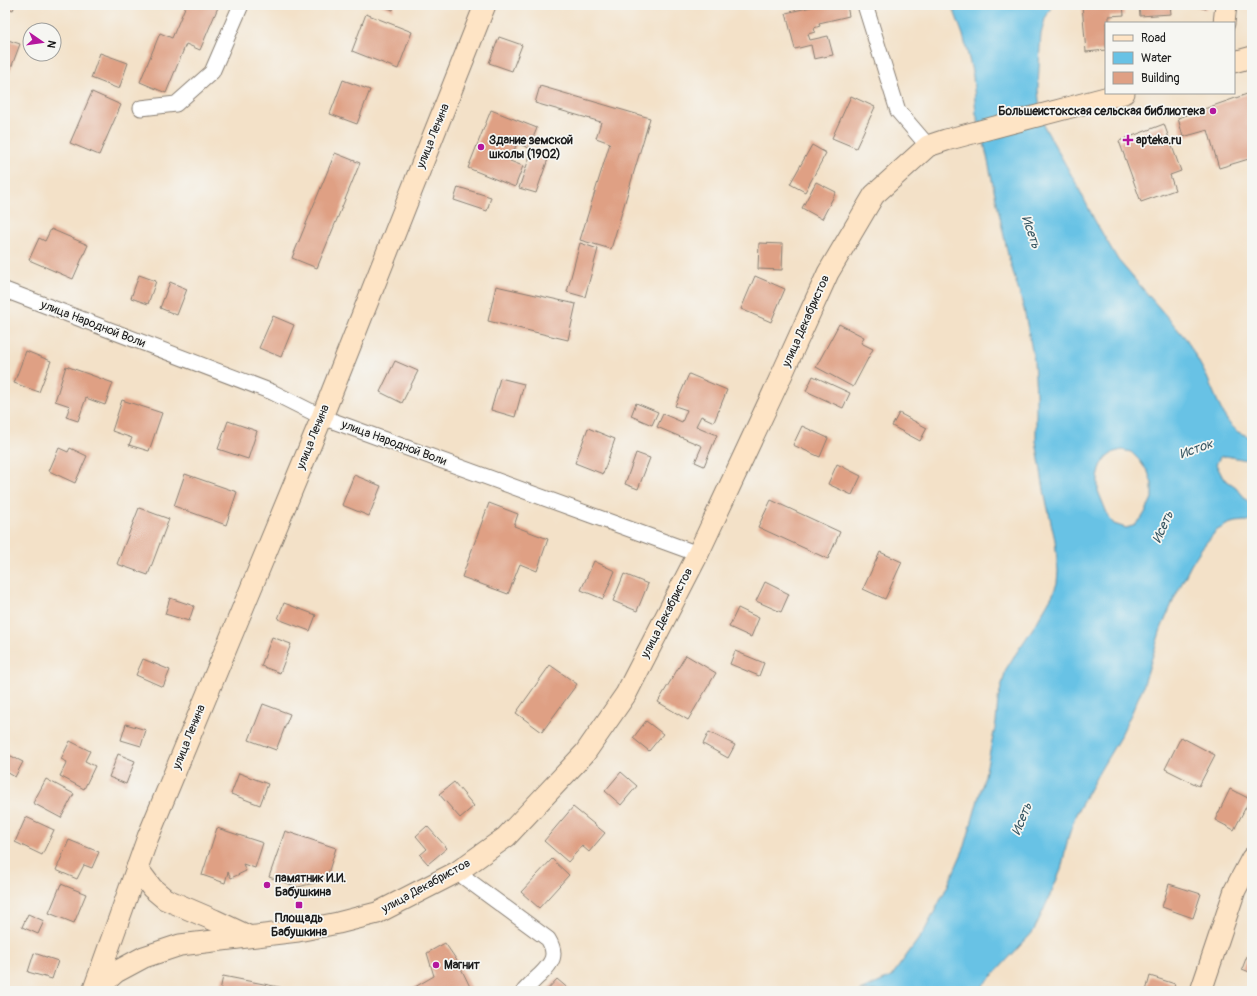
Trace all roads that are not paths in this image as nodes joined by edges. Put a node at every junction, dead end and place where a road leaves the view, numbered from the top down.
1 (241, 5) edge
2 (485, 5) edge
3 (864, 5) edge
4 (1226, 5) edge
5 (1224, 22) edge
6 (1252, 57) edge
7 (1235, 62) edge
8 (1120, 94) edge
9 (141, 108) dead end
10 (937, 143) junction
11 (5, 290) edge
12 (322, 417) junction
13 (698, 554) junction
14 (1252, 858) edge
15 (137, 868) junction
16 (457, 872) junction
17 (248, 936) junction
18 (94, 991) edge
19 (524, 991) edge
20 (1201, 991) edge

1 - 9 street
2 - 12 main road, улица Ленина
3 - 10 street
4 - 5 main road
6 - 7 main road
8 - 10 main road
10 - 13 main road, улица Декабристов
11 - 12 street, улица Народной Воли
12 - 13 street, улица Народной Воли
12 - 15 main road, улица Ленина
13 - 16 main road, улица Декабристов
14 - 20 main road
15 - 17 main road
15 - 18 main road, улица Ленина
16 - 17 main road, улица Декабристов
16 - 19 street
17 - 18 main road, улица Декабристов

